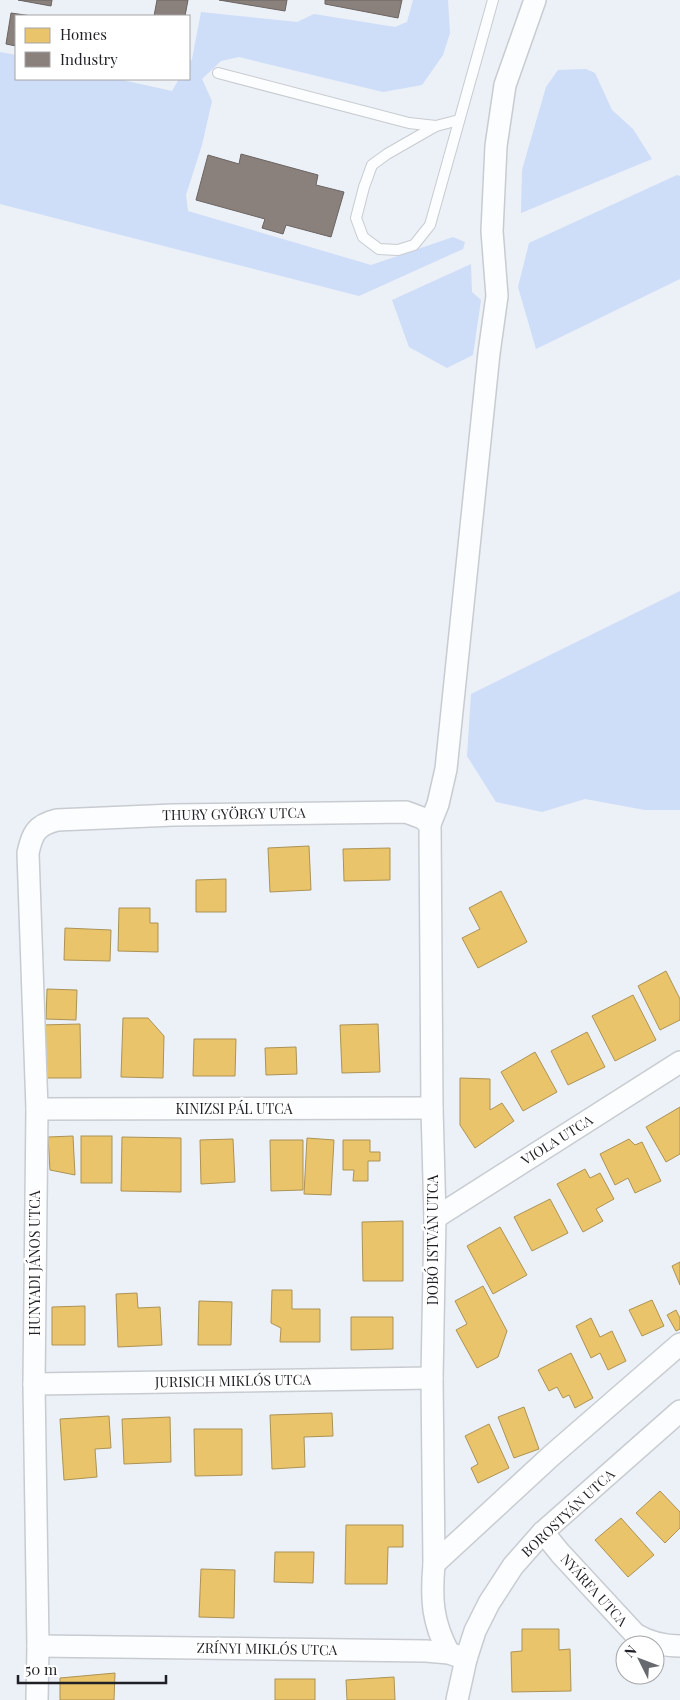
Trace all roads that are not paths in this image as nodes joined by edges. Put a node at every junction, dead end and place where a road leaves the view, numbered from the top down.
1 (493, 0) edge
2 (535, 0) edge
3 (218, 73) dead end
4 (459, 120) junction
5 (436, 126) junction
6 (430, 824) junction
7 (37, 829) joint
8 (680, 1062) edge
9 (432, 1108) junction
10 (36, 1109) junction
11 (435, 1218) junction
12 (680, 1344) edge
13 (432, 1378) junction
14 (34, 1384) junction
15 (680, 1411) edge
16 (543, 1532) junction
17 (434, 1564) junction
18 (38, 1646) junction
19 (680, 1646) edge
20 (457, 1656) junction
21 (37, 1700) edge
22 (457, 1700) edge

1 - 4 lane
2 - 6 street
3 - 5 lane
4 - 5 lane
4 - 5 lane
6 - 7 street, THURY GYÖRGY UTCA
6 - 9 street, DOBÓ ISTVÁN UTCA
7 - 10 street, HUNYADI JÁNOS UTCA
8 - 11 street, VIOLA UTCA
9 - 10 street, KINIZSI PÁL UTCA
9 - 11 street, DOBÓ ISTVÁN UTCA
10 - 14 street, HUNYADI JÁNOS UTCA
11 - 13 street, DOBÓ ISTVÁN UTCA
12 - 17 street
13 - 14 street, JURISICH MIKLÓS UTCA
13 - 17 street, DOBÓ ISTVÁN UTCA
14 - 18 street, HUNYADI JÁNOS UTCA
15 - 16 street, BOROSTYÁN UTCA
16 - 19 street, NYÁRFA UTCA
16 - 20 street, BOROSTYÁN UTCA
17 - 20 street, DOBÓ ISTVÁN UTCA
18 - 20 street, ZRÍNYI MIKLÓS UTCA
18 - 21 street, HUNYADI JÁNOS UTCA
20 - 22 street

